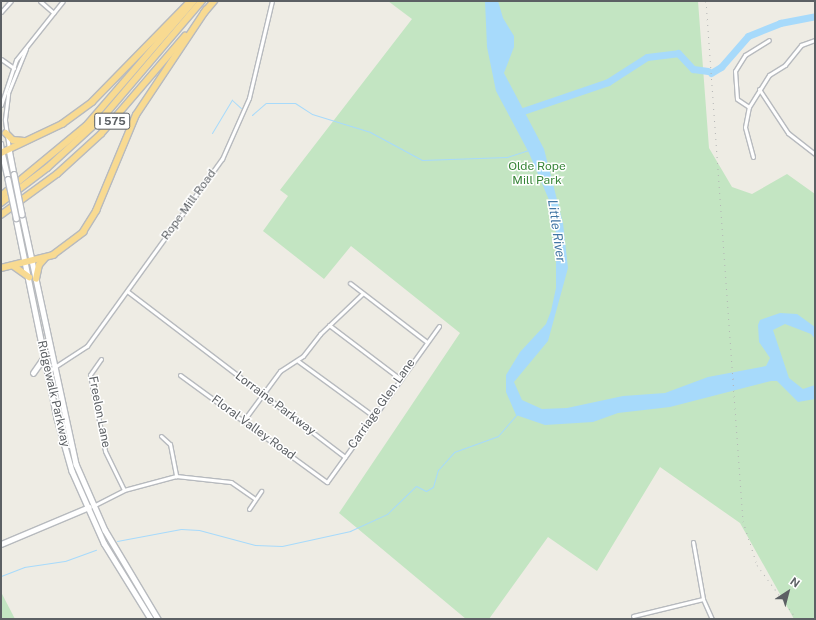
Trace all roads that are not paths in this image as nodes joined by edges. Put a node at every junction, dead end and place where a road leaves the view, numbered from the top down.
1 (11, 1) edge
2 (40, 1) edge
3 (63, 1) edge
4 (191, 1) edge
5 (194, 1) edge
6 (202, 1) edge
7 (214, 1) edge
8 (272, 1) edge
9 (206, 10) junction
10 (1, 12) edge
11 (54, 14) junction
12 (769, 40) dead end
13 (815, 40) edge
14 (1, 59) edge
15 (14, 68) junction
16 (759, 89) junction
17 (1, 105) edge
18 (749, 108) junction
19 (6, 132) junction
20 (26, 141) junction
21 (1, 143) edge
22 (8, 149) junction
23 (2, 152) edge
24 (815, 154) edge
25 (753, 157) dead end
26 (1, 196) edge
27 (1, 203) edge
28 (1, 215) edge
29 (45, 258) junction
30 (29, 262) junction
31 (13, 266) junction
32 (1, 268) edge
33 (29, 277) junction
34 (36, 280) junction
35 (350, 283) dead end
36 (127, 291) junction
37 (363, 293) junction
38 (330, 325) junction
39 (439, 326) dead end
40 (427, 342) junction
41 (44, 357) junction
42 (101, 358) dead end
43 (298, 361) junction
44 (53, 369) junction
45 (47, 372) junction
46 (33, 373) dead end
47 (180, 375) dead end
48 (400, 378) junction
49 (262, 394) junction
50 (372, 415) junction
51 (244, 420) junction
52 (161, 436) dead end
53 (345, 456) junction
54 (176, 476) junction
55 (327, 482) joint
56 (124, 490) junction
57 (261, 491) dead end
58 (255, 499) junction
59 (93, 506) junction
60 (86, 508) junction
61 (249, 509) dead end
62 (693, 542) dead end
63 (1, 544) edge
64 (703, 599) junction
65 (633, 616) dead end
66 (151, 619) edge
67 (158, 619) edge
68 (712, 619) edge

1 - 10 street
2 - 11 street
3 - 11 street
4 - 20 highway
5 - 26 highway, I 575
6 - 27 highway
7 - 9 highway, I 575
8 - 36 street, Rope Mill Road
9 - 28 highway, I 575
9 - 29 highway
11 - 15 street
12 - 18 street
13 - 16 street
14 - 15 street
15 - 17 street
15 - 19 street
16 - 18 street
16 - 24 street
18 - 25 street
19 - 20 highway
19 - 22 street
20 - 22 highway
21 - 23 street
22 - 23 highway
22 - 30 main road, Ridgewalk Parkway, bridge
23 - 30 main road, Ridgewalk Parkway, bridge
29 - 30 highway
29 - 34 highway
30 - 31 highway
30 - 33 main road, Ridgewalk Parkway
30 - 34 main road, Ridgewalk Parkway
31 - 32 highway
31 - 33 highway
33 - 41 main road, Ridgewalk Parkway
34 - 44 main road, Ridgewalk Parkway
35 - 37 street
36 - 44 street, Rope Mill Road
36 - 49 street, Lorraine Parkway
37 - 38 street
37 - 40 street
38 - 43 street
38 - 48 street
39 - 40 street, Carriage Glen Lane
40 - 48 street, Carriage Glen Lane
41 - 45 main road, Ridgewalk Parkway
41 - 46 main road
42 - 56 street, Freelon Lane
43 - 49 street
43 - 50 street
44 - 45 street, Rope Mill Road
44 - 59 main road, Ridgewalk Parkway
45 - 60 main road, Ridgewalk Parkway
47 - 51 street, Floral Valley Road
48 - 50 street, Carriage Glen Lane
49 - 51 street
49 - 53 street, Lorraine Parkway
50 - 53 street, Carriage Glen Lane
51 - 55 street, Floral Valley Road
52 - 54 street
53 - 55 street, Carriage Glen Lane
54 - 56 street
54 - 58 street
56 - 59 street
57 - 58 street
58 - 61 street
59 - 60 main road
59 - 67 main road, Ridgewalk Parkway
60 - 63 main road
60 - 66 main road, Ridgewalk Parkway
62 - 64 street
64 - 65 street
64 - 68 street

